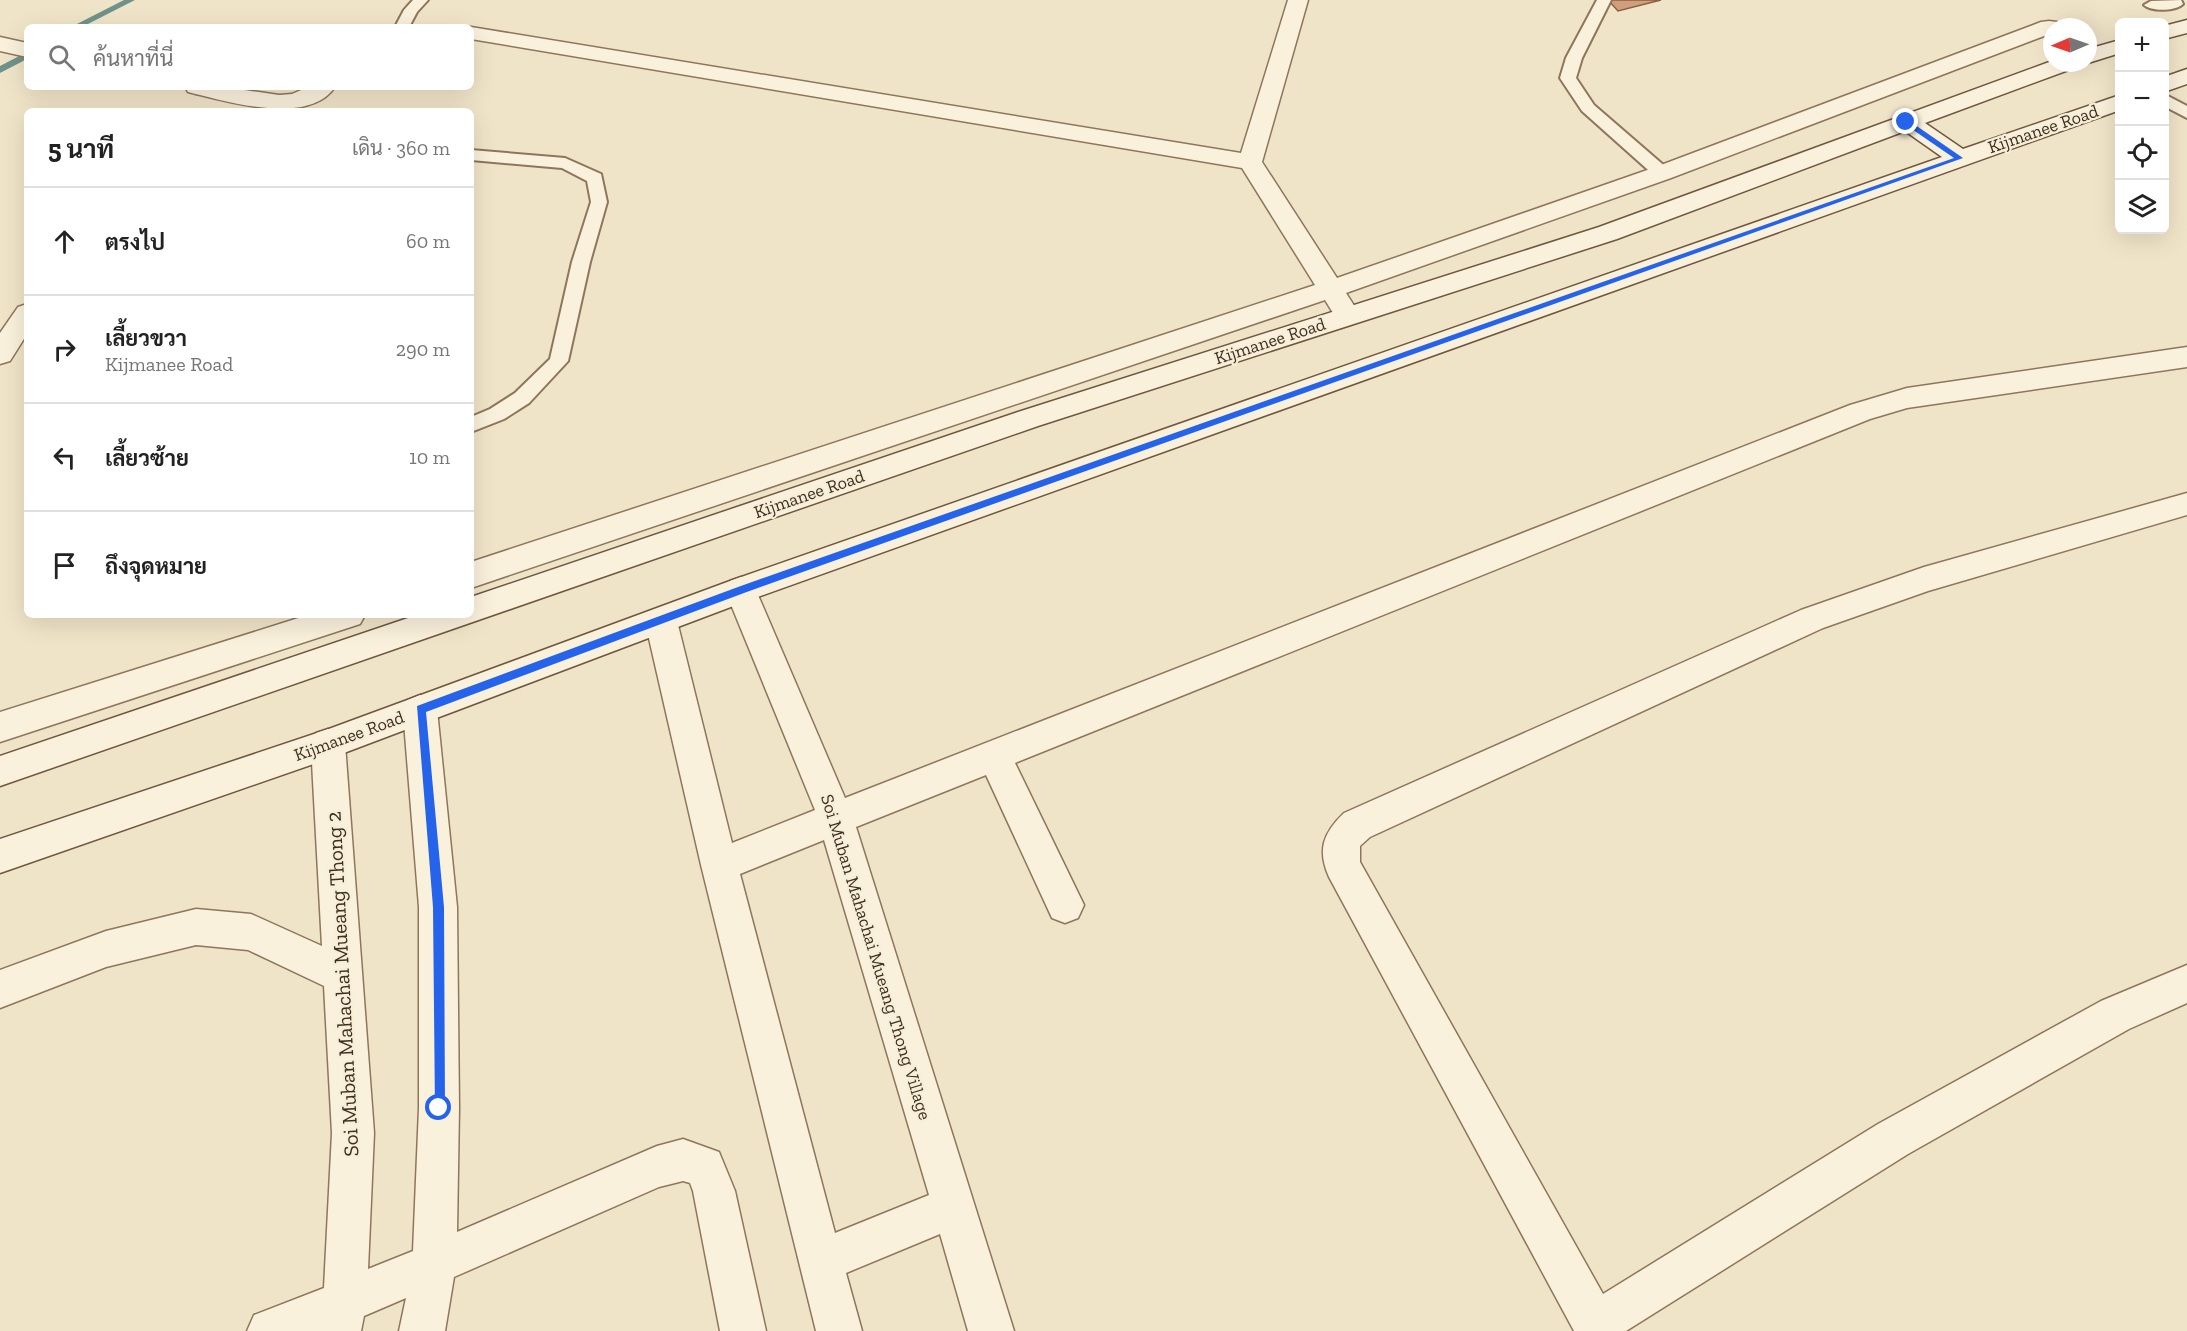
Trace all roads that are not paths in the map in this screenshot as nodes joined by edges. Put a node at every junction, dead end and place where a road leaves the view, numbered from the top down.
1 (421, 0) edge
2 (1298, 0) edge
3 (1604, 0) edge
4 (2149, 2) edge
5 (2175, 2) edge
6 (404, 24) edge
7 (2172, 26) edge
8 (2043, 29) edge
9 (474, 33) edge
10 (2115, 48) edge
11 (2097, 53) edge
12 (2043, 71) edge
13 (2187, 76) edge
14 (2169, 83) edge
15 (212, 90) edge
16 (318, 90) edge
17 (2169, 102) edge
18 (2115, 104) edge
19 (2187, 113) edge
20 (1906, 122) junction
21 (474, 155) edge
22 (1960, 158) junction
23 (1250, 162) junction
24 (1662, 172) junction
25 (1331, 289) junction
26 (24, 316) edge
27 (1348, 316) junction
28 (4, 341) edge
29 (2187, 357) edge
30 (474, 424) edge
31 (2187, 504) edge
32 (474, 574) edge
33 (741, 590) junction
34 (474, 609) edge
35 (340, 618) edge
36 (447, 618) edge
37 (661, 621) junction
38 (420, 710) junction
39 (0, 727) edge
40 (328, 744) junction
41 (994, 756) junction
42 (0, 771) edge
43 (836, 819) junction
44 (0, 856) edge
45 (719, 865) junction
46 (1065, 905) dead end
47 (343, 975) junction
48 (2187, 984) edge
49 (0, 989) edge
50 (953, 1207) junction
51 (821, 1262) junction
52 (434, 1264) junction
53 (341, 1316) edge
54 (1598, 1328) edge
55 (270, 1331) edge
56 (422, 1331) edge
57 (743, 1331) edge
58 (838, 1331) edge
59 (991, 1331) edge

1 - 6 lane
2 - 23 street
3 - 24 lane
4 - 5 lane
4 - 7 lane
5 - 7 lane
8 - 24 street
9 - 23 street
10 - 11 street
12 - 20 street, Kijmanee Road
13 - 14 street
15 - 16 street
17 - 19 lane
18 - 22 street, Kijmanee Road
20 - 22 street
20 - 27 street, Kijmanee Road
21 - 30 lane
22 - 33 street, Kijmanee Road
23 - 25 street
24 - 25 street
25 - 27 street
25 - 32 street
26 - 28 street
27 - 34 street, Kijmanee Road
29 - 41 street
31 - 54 street
33 - 37 street, Kijmanee Road
33 - 43 street, Soi Muban Mahachai Mueang Thong Village
35 - 39 street
36 - 42 street
37 - 38 street, Kijmanee Road
37 - 45 street
38 - 40 street, Kijmanee Road
38 - 52 street
40 - 44 street, Kijmanee Road
40 - 47 street, Soi Muban Mahachai Mueang Thong 2
41 - 43 street
41 - 46 street
43 - 45 street
43 - 50 street, Soi Muban Mahachai Mueang Thong Village
45 - 51 street
47 - 49 street
47 - 53 street, Soi Muban Mahachai Mueang Thong 2
48 - 54 street
50 - 51 street
50 - 59 street, Soi Muban Mahachai Mueang Thong Village
51 - 58 street
52 - 53 street
52 - 56 street
52 - 57 street
53 - 55 street

